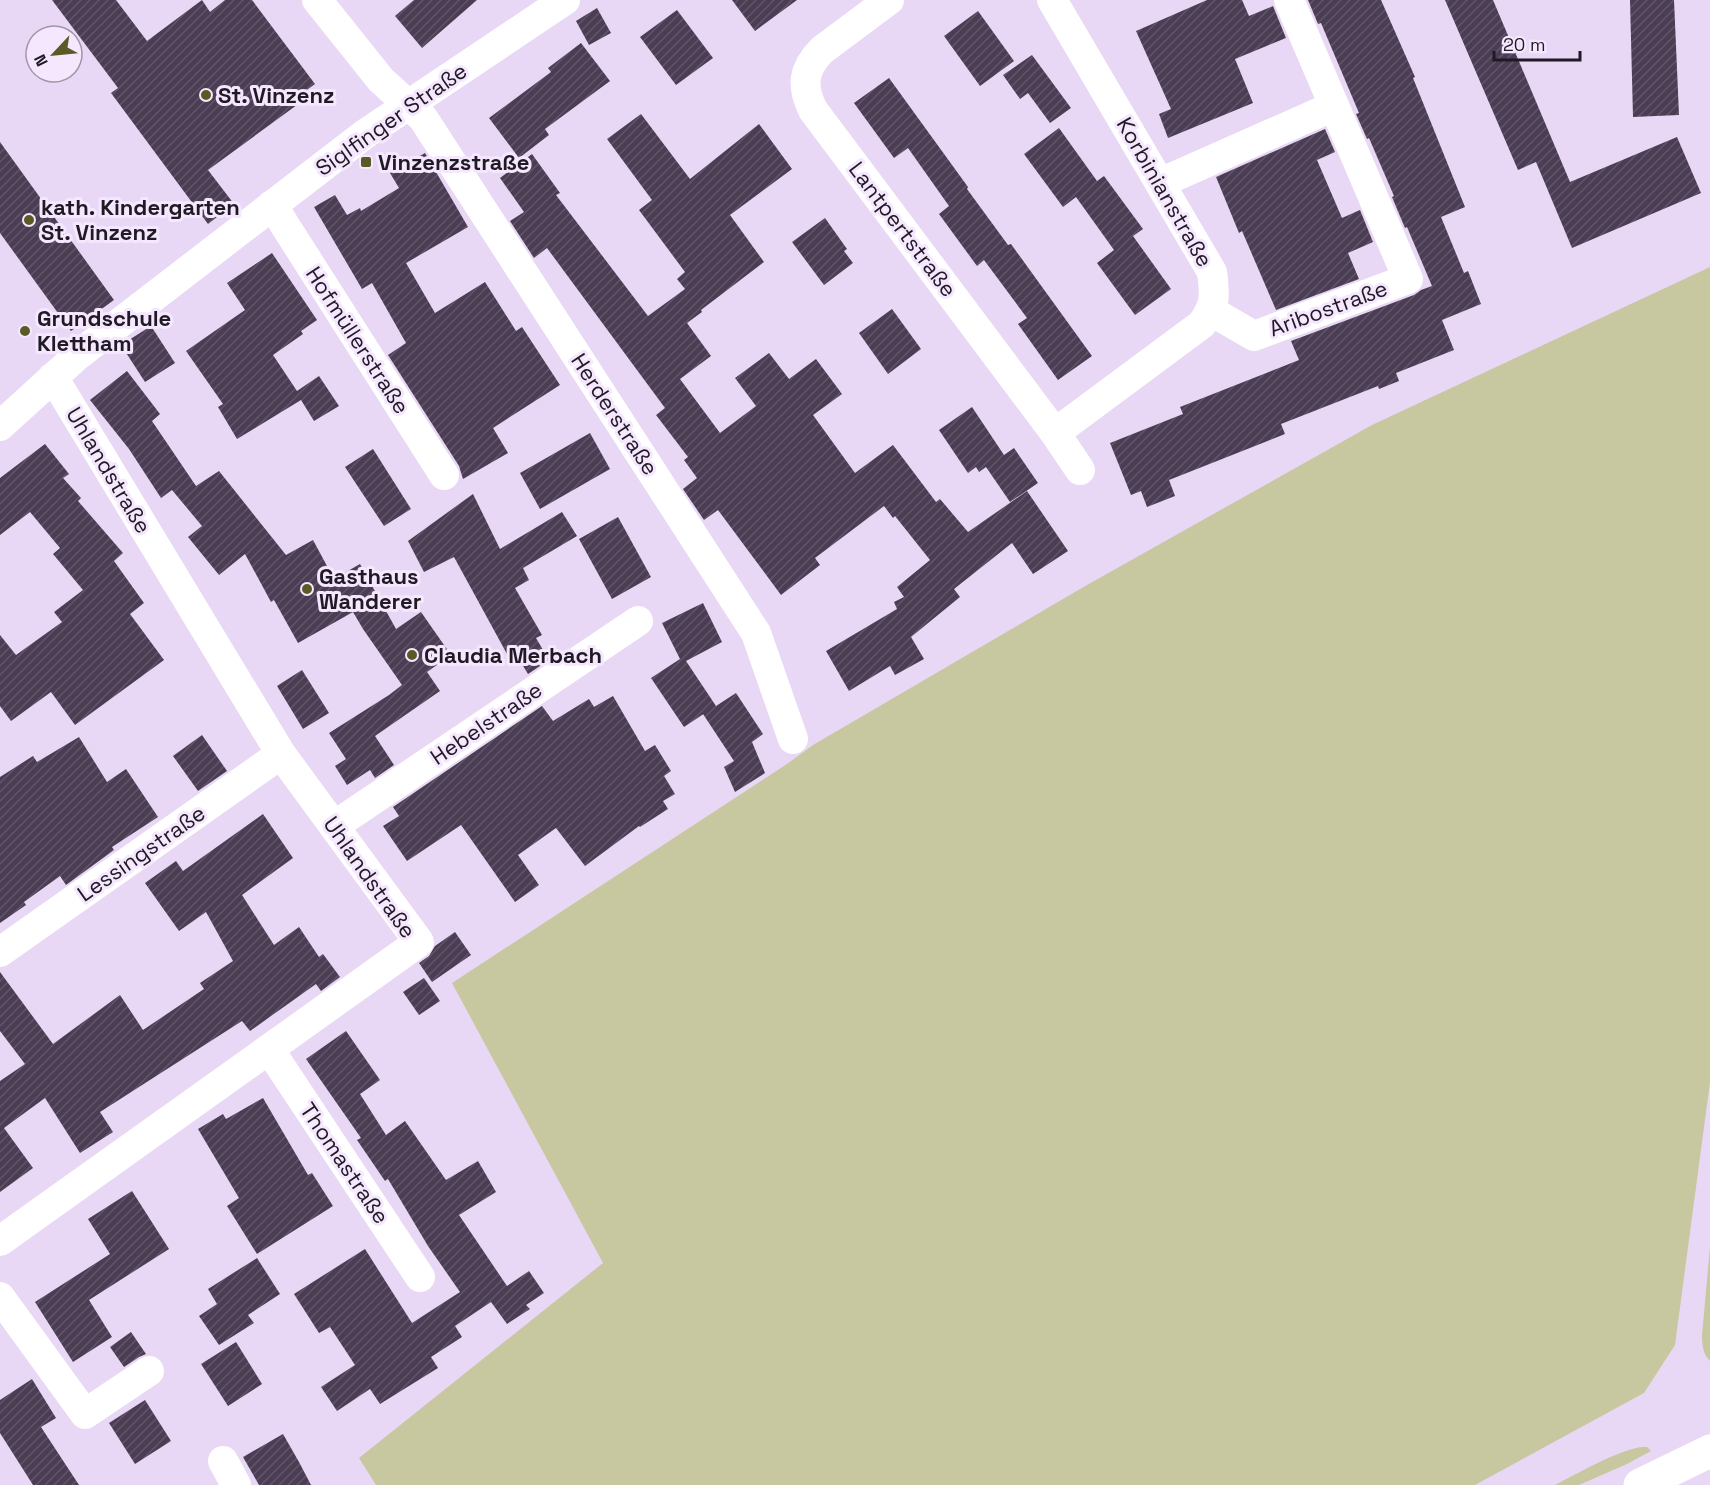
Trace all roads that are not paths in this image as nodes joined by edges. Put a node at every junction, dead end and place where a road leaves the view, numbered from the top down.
1 (317, 0) edge
2 (565, 0) edge
3 (889, 0) edge
4 (1052, 0) edge
5 (1289, 0) edge
6 (409, 105) junction
7 (1334, 106) junction
8 (1160, 183) junction
9 (272, 205) junction
10 (1211, 311) junction
11 (53, 377) junction
12 (0, 426) edge
13 (1055, 433) junction
14 (1080, 470) dead end
15 (444, 475) dead end
16 (638, 621) dead end
17 (793, 740) dead end
18 (281, 754) junction
19 (334, 826) junction
20 (0, 952) edge
21 (269, 1049) junction
22 (0, 1241) edge
23 (420, 1277) dead end
24 (0, 1297) edge
25 (149, 1371) dead end
26 (1710, 1451) edge
27 (1640, 1485) edge

1 - 6 street
2 - 6 street, Siglfinger Straße
3 - 13 street, Lantpertstraße
4 - 8 street, Korbinianstraße
5 - 7 street, Aribostraße
6 - 9 street, Siglfinger Straße
6 - 17 street, Herderstraße
7 - 8 street
7 - 10 street, Aribostraße
8 - 10 street, Korbinianstraße
9 - 11 street, Siglfinger Straße
9 - 15 street, Hofmüllerstraße
10 - 13 street
11 - 12 street, Siglfinger Straße
11 - 18 street, Uhlandstraße
13 - 14 street, Lantpertstraße
16 - 19 street, Hebelstraße
18 - 19 street, Uhlandstraße
18 - 20 street, Lessingstraße
19 - 21 street, Uhlandstraße
21 - 22 street, Uhlandstraße
21 - 23 street, Thomastraße
24 - 25 street
26 - 27 street

